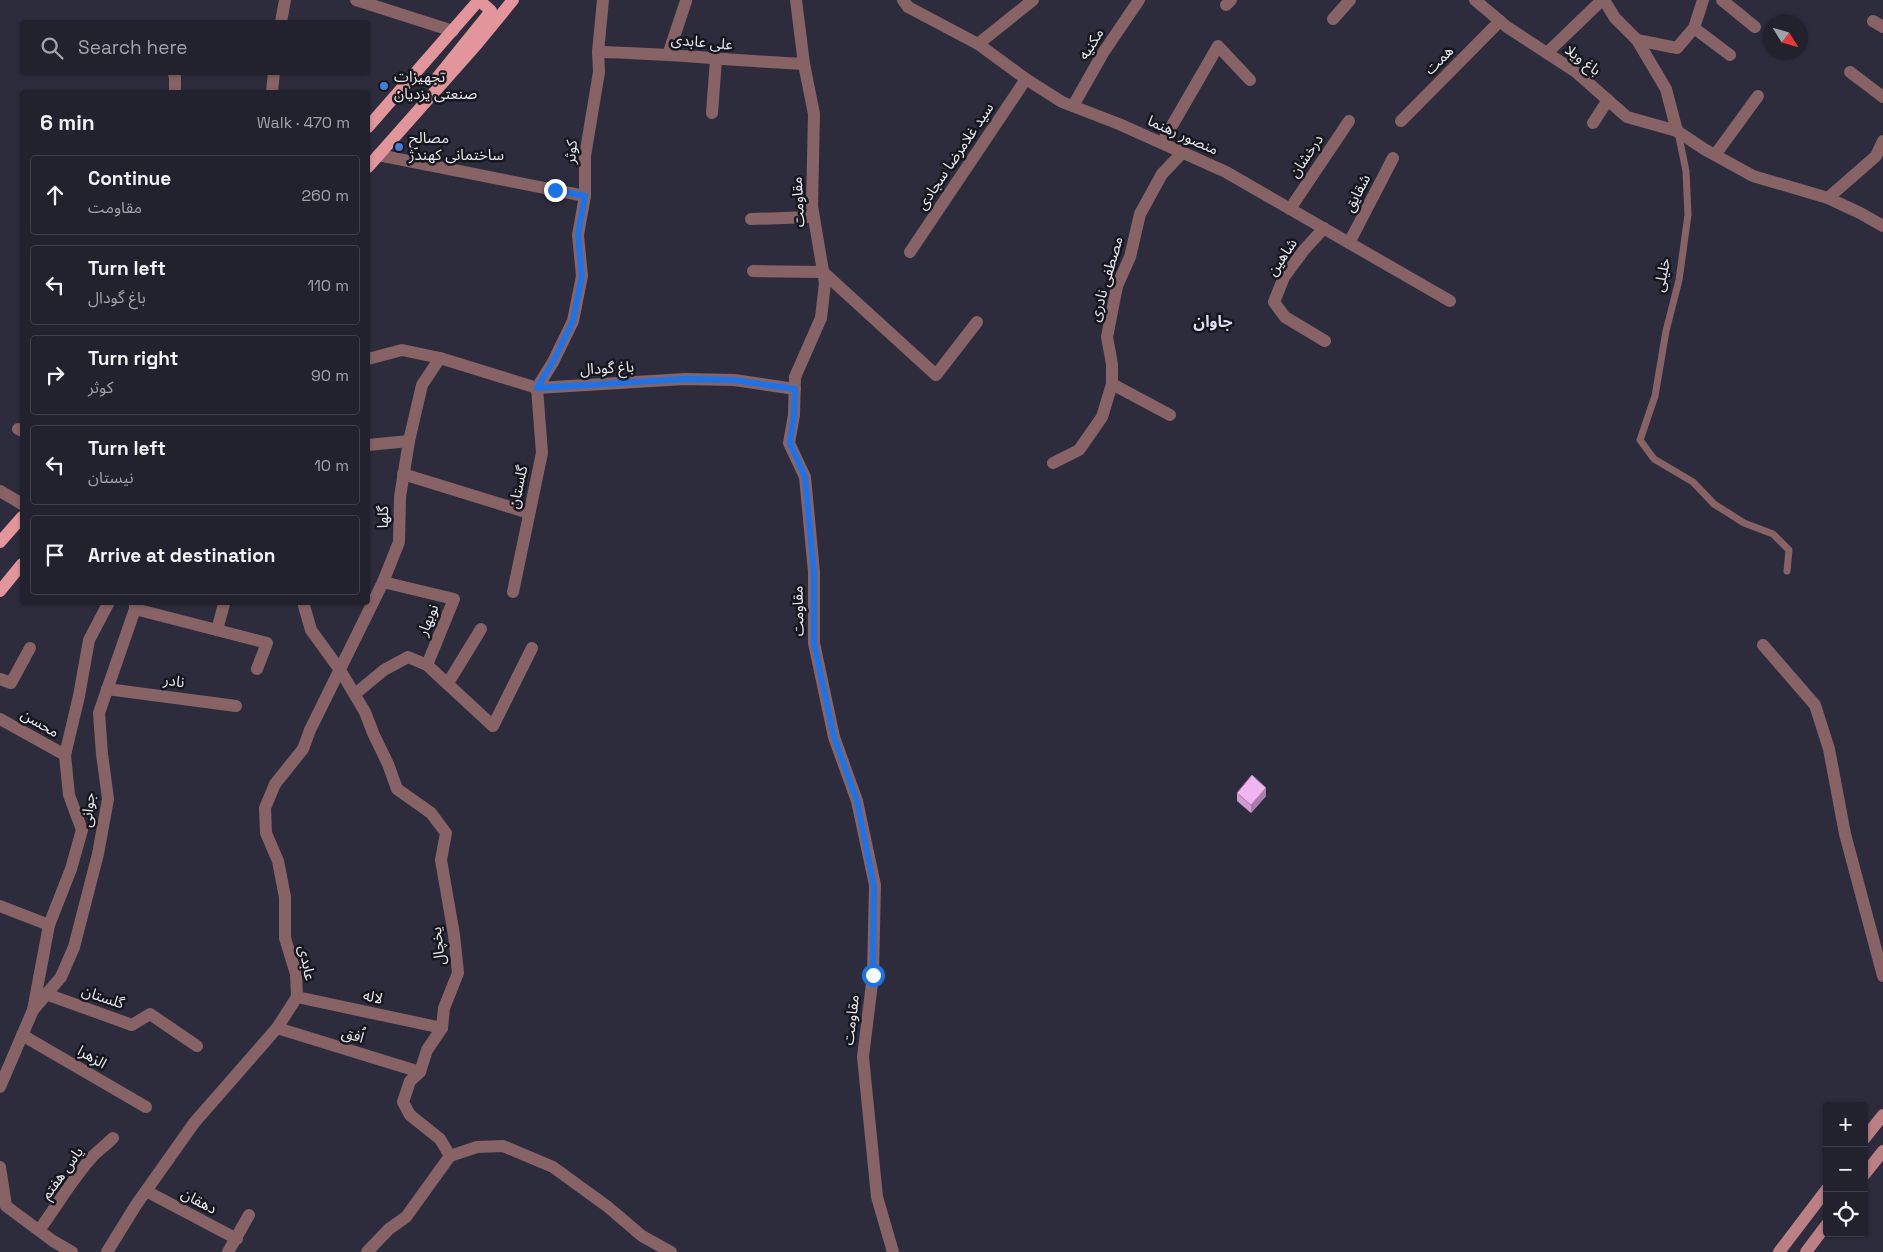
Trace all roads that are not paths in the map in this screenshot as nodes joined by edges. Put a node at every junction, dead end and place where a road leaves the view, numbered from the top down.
1 (285, 0) edge
2 (356, 0) edge
3 (479, 0) edge
4 (513, 0) edge
5 (603, 0) edge
6 (796, 0) edge
7 (1033, 0) edge
8 (1139, 0) edge
9 (1350, 0) edge
10 (1475, 0) edge
11 (1603, 0) edge
12 (1703, 0) edge
13 (1722, 0) edge
14 (686, 1) edge
15 (908, 2) edge
16 (1333, 19) dead end
17 (282, 20) edge
18 (1500, 21) junction
19 (1755, 27) dead end
20 (1694, 28) junction
21 (453, 31) junction
22 (1637, 40) junction
23 (978, 44) junction
24 (598, 52) junction
25 (1547, 53) junction
26 (1730, 55) dead end
27 (668, 56) junction
28 (716, 59) junction
29 (804, 64) junction
30 (1850, 72) dead end
31 (174, 75) edge
32 (274, 75) edge
33 (1026, 79) junction
34 (1250, 80) dead end
35 (175, 90) edge
36 (272, 90) edge
37 (1758, 96) dead end
38 (1883, 97) edge
39 (1608, 100) junction
40 (1073, 106) junction
41 (712, 113) dead end
42 (411, 118) junction
43 (1349, 121) dead end
44 (1401, 121) dead end
45 (1594, 123) dead end
46 (370, 125) edge
47 (1678, 131) junction
48 (1883, 140) edge
49 (1162, 144) junction
50 (1182, 153) junction
51 (378, 155) junction
52 (1715, 155) junction
53 (1394, 158) dead end
54 (370, 165) edge
55 (585, 196) junction
56 (1828, 198) junction
57 (1290, 209) junction
58 (813, 217) junction
59 (752, 219) dead end
60 (1883, 226) edge
61 (1324, 228) junction
62 (1349, 243) junction
63 (910, 252) dead end
64 (753, 271) dead end
65 (823, 272) junction
66 (1450, 301) dead end
67 (977, 322) dead end
68 (1325, 341) dead end
69 (370, 358) edge
70 (440, 358) junction
71 (1112, 384) junction
72 (537, 388) junction
73 (795, 389) junction
74 (1170, 415) dead end
75 (409, 441) junction
76 (370, 445) edge
77 (1053, 463) dead end
78 (403, 474) junction
79 (0, 492) edge
80 (20, 503) edge
81 (529, 514) junction
82 (20, 519) edge
83 (0, 542) edge
84 (20, 566) edge
85 (1787, 571) dead end
86 (383, 582) junction
87 (0, 591) edge
88 (513, 592) dead end
89 (107, 605) edge
90 (224, 605) edge
91 (304, 605) edge
92 (135, 606) edge
93 (481, 629) dead end
94 (217, 630) junction
95 (1763, 644) dead end
96 (30, 648) dead end
97 (532, 648) dead end
98 (427, 665) junction
99 (257, 669) dead end
100 (340, 670) junction
101 (0, 679) edge
102 (448, 683) junction
103 (107, 689) junction
104 (355, 694) junction
105 (236, 706) dead end
106 (0, 718) edge
107 (65, 756) junction
108 (0, 906) edge
109 (48, 925) junction
110 (1883, 976) edge
111 (46, 994) junction
112 (297, 997) junction
113 (33, 1010) junction
114 (277, 1028) junction
115 (442, 1028) junction
116 (22, 1035) junction
117 (196, 1046) dead end
118 (420, 1072) junction
119 (0, 1087) edge
120 (146, 1107) dead end
121 (1883, 1115) edge
122 (1868, 1134) edge
123 (114, 1138) dead end
124 (1883, 1151) edge
125 (450, 1156) junction
126 (0, 1167) edge
127 (1868, 1171) edge
128 (146, 1191) junction
129 (1825, 1192) edge
130 (249, 1215) dead end
131 (1823, 1229) edge
132 (39, 1230) junction
133 (237, 1239) junction
134 (50, 1246) edge
135 (72, 1252) edge
136 (107, 1252) edge
137 (228, 1252) edge
138 (367, 1252) edge
139 (671, 1252) edge
140 (893, 1252) edge
141 (1779, 1252) edge
142 (1806, 1252) edge

1 - 17 street
2 - 21 street
3 - 21 main road
3 - 42 main road
4 - 42 main road
5 - 24 street, کوثر
6 - 29 street, مقاومت
7 - 23 street
8 - 40 street, مکنیه
9 - 16 street
10 - 18 street, باغ ویلا
11 - 22 street
11 - 25 street
12 - 20 street
13 - 19 street
14 - 27 street
15 - 23 street, منصور رهنما
18 - 25 street, باغ ویلا
18 - 44 street, همت
20 - 22 street
20 - 26 street
21 - 46 main road
22 - 47 street
23 - 33 street, منصور رهنما
24 - 27 street, علی عابدی
24 - 55 street, کوثر
25 - 39 street, باغ ویلا
27 - 28 street, علی عابدی
28 - 29 street, علی عابدی
28 - 41 street
29 - 58 street, مقاومت
30 - 38 street
31 - 35 street
32 - 36 street
33 - 40 street, منصور رهنما
33 - 63 street, سید غلامرضا سجادی
34 - 49 street
37 - 52 street
39 - 45 street
39 - 47 street, باغ ویلا
40 - 49 street, منصور رهنما
42 - 51 main road
43 - 57 street, درخشان
47 - 52 street
47 - 85 lane, خلیلی
48 - 56 street
49 - 50 street, منصور رهنما
50 - 57 street, منصور رهنما
50 - 71 street, مصطفی نادری
51 - 54 main road
51 - 55 street
52 - 56 street
53 - 62 street, شقایق
55 - 72 street, کوثر
56 - 60 street
57 - 61 street, منصور رهنما
58 - 59 street
58 - 65 street, مقاومت
61 - 62 street, منصور رهنما
61 - 68 street, شاهین
62 - 66 street, منصور رهنما
64 - 65 street
65 - 67 street
65 - 73 street, مقاومت
69 - 70 street, باغ گودال
70 - 72 street, باغ گودال
70 - 75 street, گلها
71 - 74 street
71 - 77 street, مصطفی نادری
72 - 73 street, باغ گودال
72 - 81 street, گلستان
73 - 140 street, مقاومت
75 - 76 street
75 - 78 street, گلها
78 - 81 street
78 - 86 street, گلها
79 - 80 street
81 - 88 street, گلستان
82 - 83 main road
84 - 87 main road
86 - 98 street, نوبهار
86 - 100 street, گلها
89 - 107 street, جوانی
90 - 94 street
91 - 100 street, یخچال
92 - 94 street
92 - 103 street, جوانی
93 - 102 street
94 - 99 street
95 - 110 street
96 - 101 street
97 - 102 street
98 - 102 street
98 - 104 street
100 - 104 street, یخچال
100 - 112 street, عابدی
103 - 105 street, نادر
103 - 111 street, جوانی
104 - 115 street, یخچال
106 - 107 street, محسن
107 - 109 street, جوانی
108 - 109 street
109 - 113 street, جوانی
111 - 113 street, جوانی
111 - 117 street, گلستان
112 - 114 street, عابدی
112 - 115 street, لاله
113 - 116 street, جوانی
114 - 118 street, اُفق
114 - 128 street, عابدی
115 - 118 street, یخچال
116 - 119 street, جوانی
116 - 120 street, الزهرا
118 - 125 street, یخچال
121 - 122 main road
123 - 132 street, یاس هفتم
124 - 127 main road
125 - 138 street
125 - 139 street
126 - 132 street
128 - 133 street, دهقان
128 - 136 street, عابدی
129 - 141 main road
130 - 133 street
131 - 142 main road
132 - 134 street
133 - 137 street
134 - 135 street

